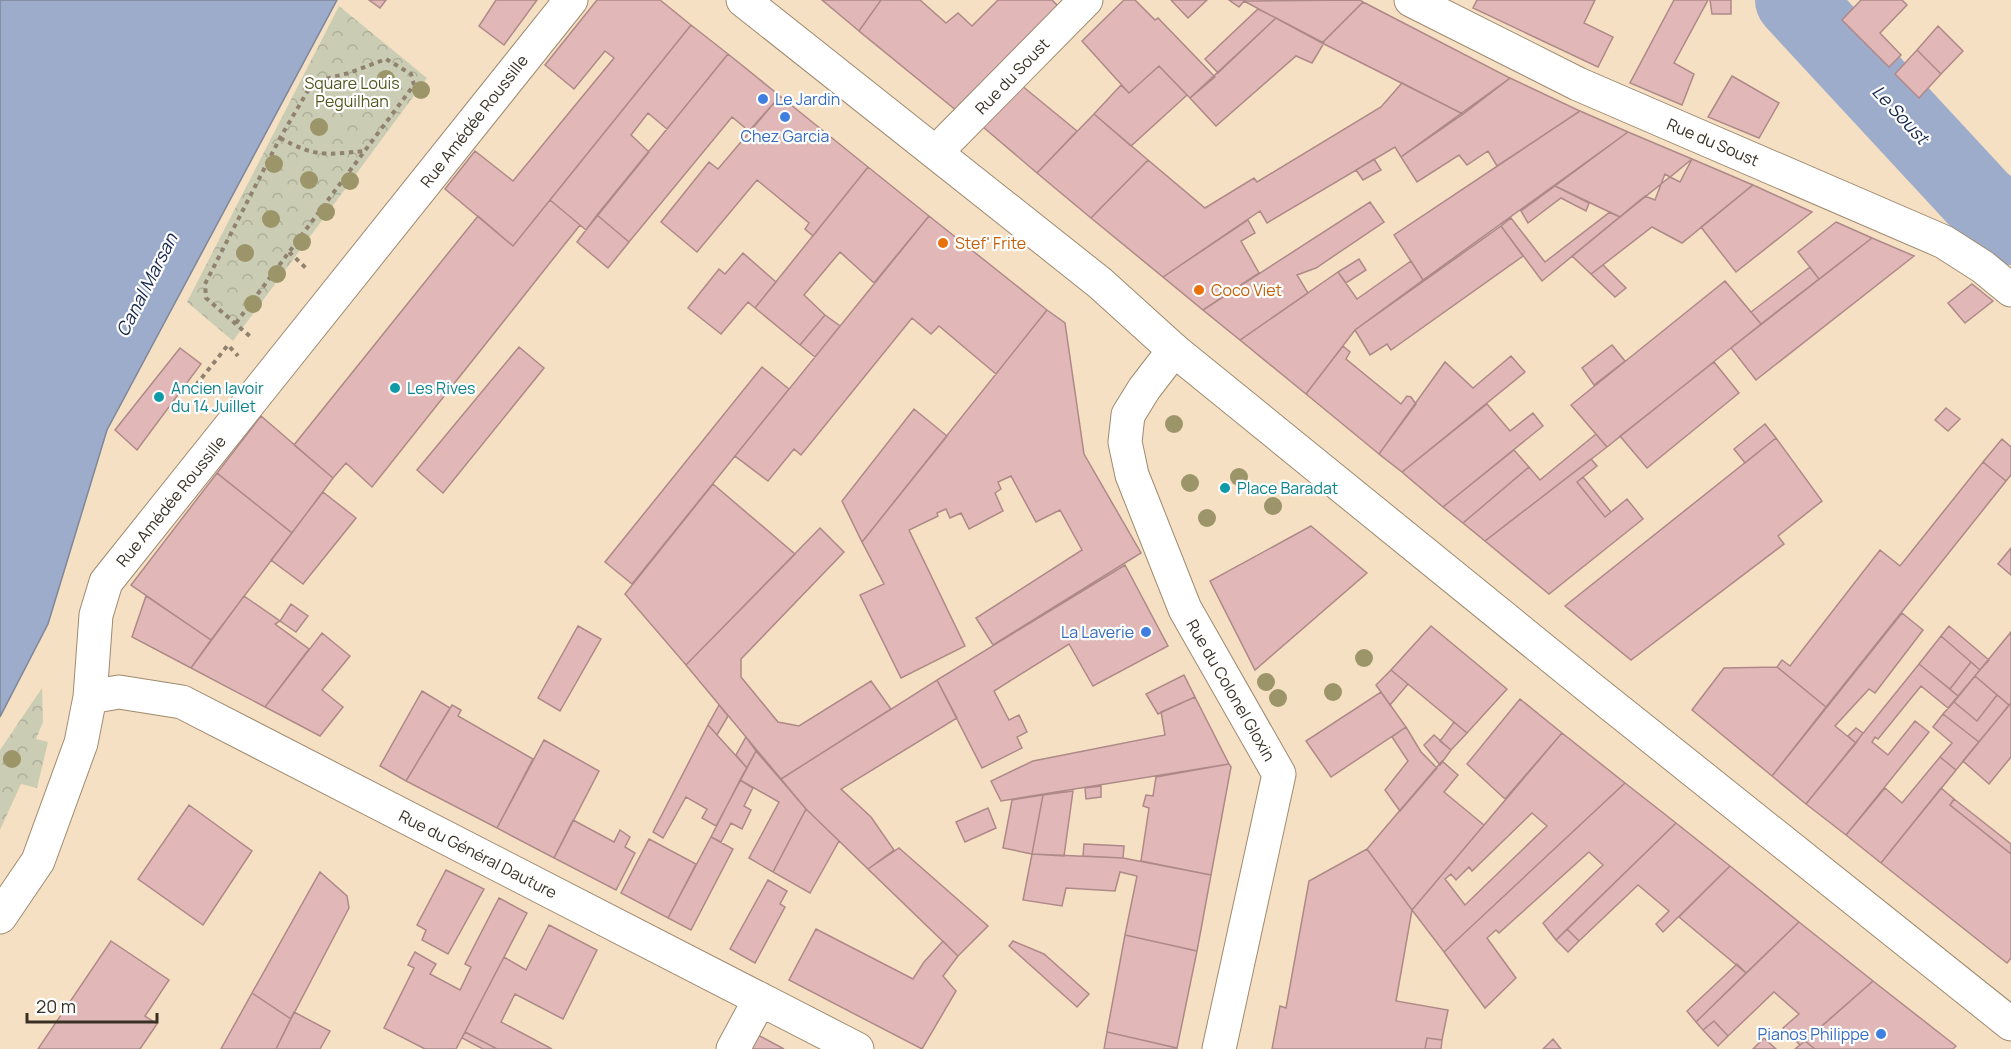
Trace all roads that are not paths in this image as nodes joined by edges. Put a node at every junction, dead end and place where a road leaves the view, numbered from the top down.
1 (571, 0) edge
2 (743, 0) edge
3 (1086, 0) edge
4 (1411, 0) edge
5 (936, 152) junction
6 (2011, 290) edge
7 (1174, 350) junction
8 (90, 697) junction
9 (0, 917) edge
10 (760, 999) junction
11 (2011, 1024) edge
12 (733, 1049) edge
13 (857, 1049) edge
14 (1219, 1049) edge

1 - 8 street, Rue Amédée Roussille
2 - 5 street
3 - 5 street, Rue du Soust
4 - 6 street, Rue du Soust
5 - 7 street
7 - 11 street
7 - 14 street, Rue du Colonel Gloxin
8 - 9 street, Rue Amédée Roussille
8 - 10 street, Rue du Général Dauture
10 - 12 street
10 - 13 street, Rue du Général Dauture

